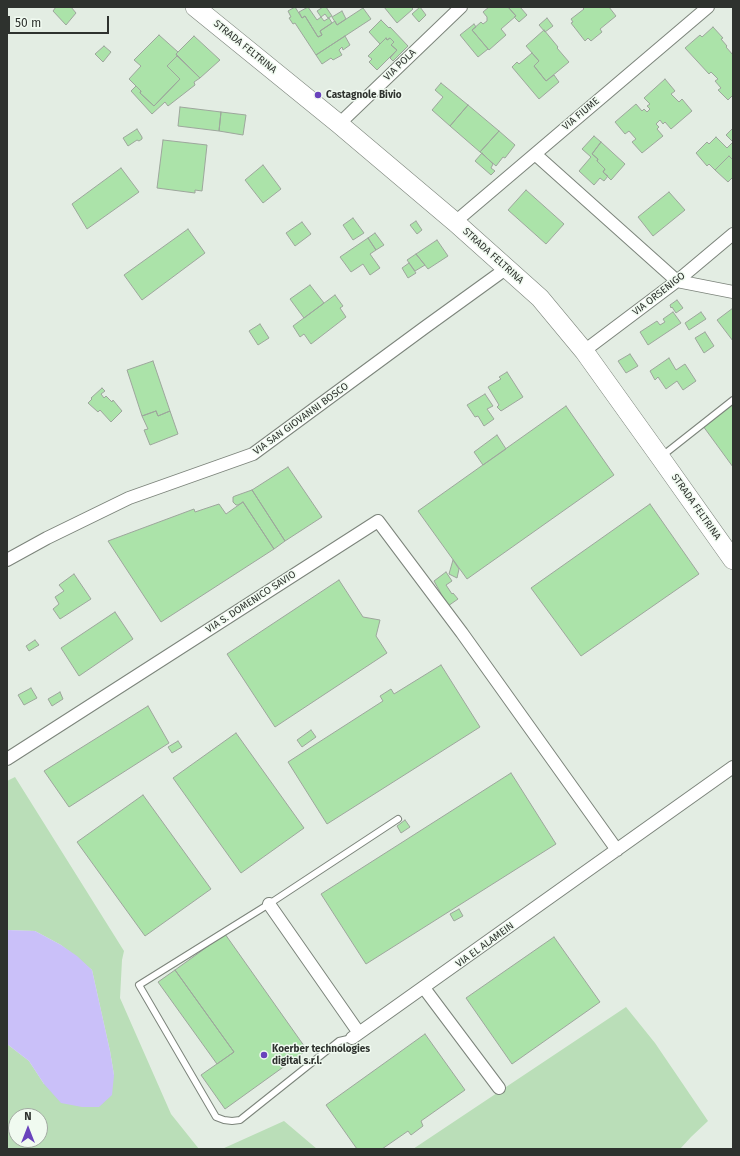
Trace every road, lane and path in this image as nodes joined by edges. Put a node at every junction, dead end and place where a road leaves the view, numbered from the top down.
1 (195, 7) edge
2 (461, 7) edge
3 (708, 7) edge
4 (339, 124) junction
5 (535, 154) junction
6 (454, 222) junction
7 (733, 234) edge
8 (507, 268) junction
9 (677, 281) junction
10 (733, 292) edge
11 (584, 351) junction
12 (733, 400) edge
13 (660, 457) junction
14 (7, 560) edge
15 (733, 560) edge
16 (7, 759) edge
17 (733, 767) edge
18 (398, 819) dead end
19 (617, 850) junction
20 (269, 904) junction
21 (424, 988) junction
22 (356, 1035) junction
23 (499, 1088) dead end

1 - 4 main road, STRADA FELTRINA
2 - 4 street, VIA POLA
3 - 5 street, VIA FIUME
4 - 6 main road, STRADA FELTRINA
5 - 6 street, VIA FIUME
5 - 9 street
6 - 8 main road, STRADA FELTRINA
7 - 9 street, VIA ORSENIGO
8 - 11 main road, STRADA FELTRINA
8 - 14 street, VIA SAN GIOVANNI BOSCO
9 - 10 street
9 - 11 street, VIA ORSENIGO
11 - 13 main road, STRADA FELTRINA
12 - 13 lane
13 - 15 main road, STRADA FELTRINA
16 - 19 street, VIA S. DOMENICO SAVIO
17 - 19 street, VIA EL ALAMEIN
18 - 20 lane
19 - 21 street, VIA EL ALAMEIN
20 - 22 street
20 - 22 lane
21 - 22 street, VIA EL ALAMEIN
21 - 23 street

